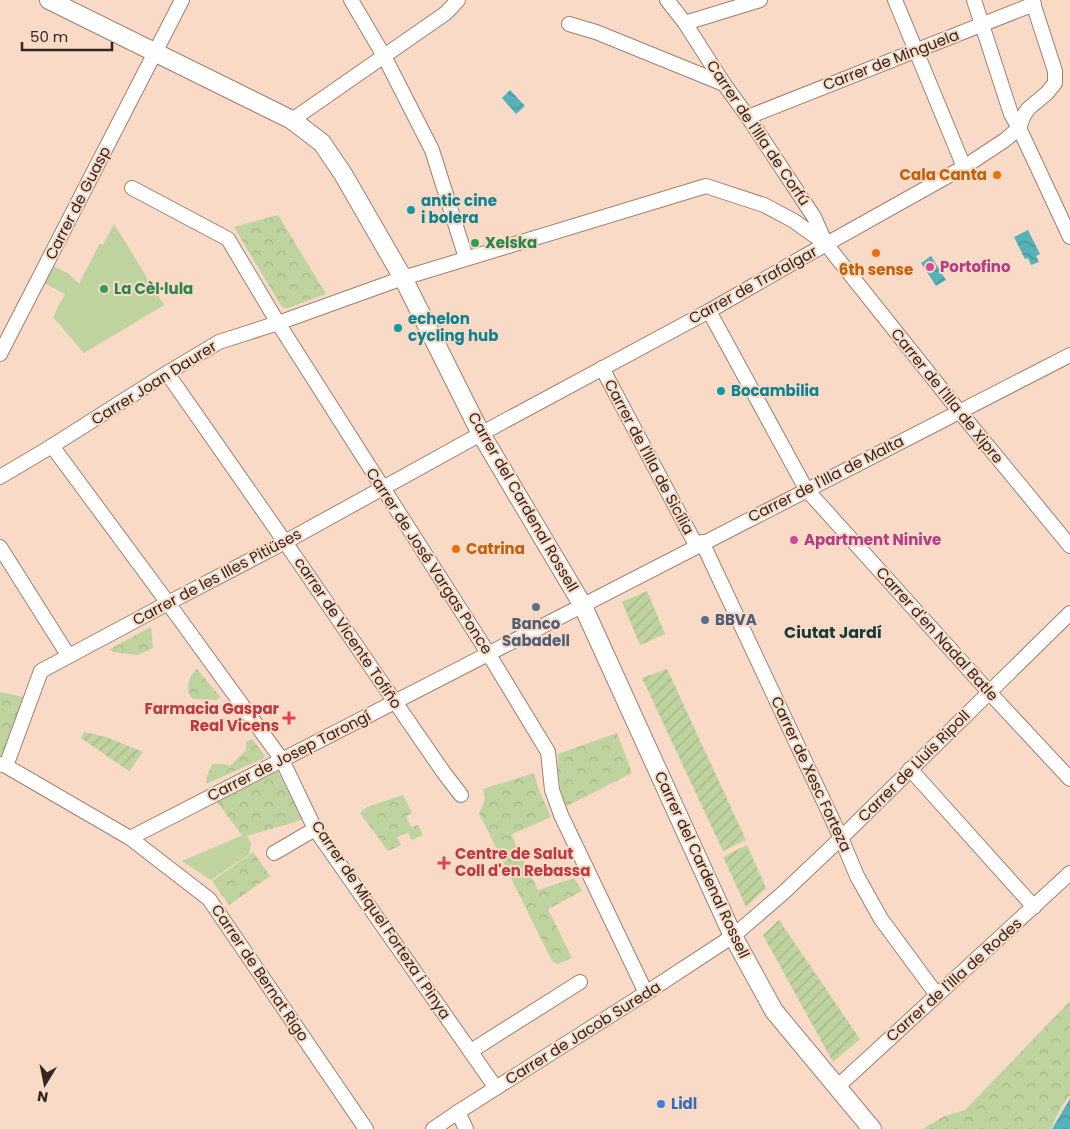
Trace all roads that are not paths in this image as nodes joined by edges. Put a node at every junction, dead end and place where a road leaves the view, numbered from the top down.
1 (49, 0) edge
2 (182, 0) edge
3 (351, 0) edge
4 (458, 0) edge
5 (668, 0) edge
6 (760, 0) edge
7 (895, 0) edge
8 (974, 0) edge
9 (1033, 2) edge
10 (685, 23) junction
11 (569, 24) dead end
12 (982, 25) junction
13 (916, 51) junction
14 (155, 53) junction
15 (384, 56) junction
16 (724, 84) junction
17 (748, 117) junction
18 (292, 120) junction
19 (1019, 128) junction
20 (964, 167) junction
21 (132, 188) dead end
22 (1070, 237) edge
23 (826, 244) junction
24 (466, 258) junction
25 (403, 278) junction
26 (709, 310) junction
27 (278, 323) junction
28 (1, 350) edge
29 (1070, 355) edge
30 (602, 368) junction
31 (167, 373) junction
32 (959, 411) junction
33 (481, 434) junction
34 (52, 446) junction
35 (0, 477) edge
36 (382, 488) junction
37 (806, 489) junction
38 (285, 542) junction
39 (699, 544) junction
40 (0, 546) edge
41 (1070, 546) edge
42 (168, 603) junction
43 (582, 604) junction
44 (1070, 613) edge
45 (488, 653) junction
46 (68, 655) junction
47 (989, 692) junction
48 (395, 702) junction
49 (282, 760) junction
50 (3, 765) edge
51 (910, 769) junction
52 (1070, 778) edge
53 (461, 795) dead end
54 (316, 829) junction
55 (130, 838) junction
56 (842, 838) junction
57 (274, 853) dead end
58 (1070, 873) edge
59 (1034, 906) junction
60 (733, 936) junction
61 (580, 982) dead end
62 (646, 993) junction
63 (937, 995) junction
64 (471, 1051) junction
65 (837, 1087) junction
66 (496, 1088) junction
67 (458, 1112) junction
68 (366, 1129) edge
69 (433, 1129) edge
70 (466, 1129) edge
71 (872, 1129) edge

1 - 14 street, Carrer del Cardenal Rossell
2 - 14 street, Carrer de Guasp
3 - 15 street
4 - 15 street
5 - 10 street, Carrer de l'Illa de Corfú
6 - 10 street
7 - 13 street
8 - 12 street
9 - 12 street, Carrer de Minguela
9 - 19 street
10 - 16 street, Carrer de l'Illa de Corfú
11 - 16 street
12 - 13 street, Carrer de Minguela
12 - 19 street
13 - 17 street, Carrer de Minguela
13 - 20 street
14 - 18 street, Carrer del Cardenal Rossell
14 - 28 street, Carrer de Guasp
15 - 18 street
15 - 24 street
16 - 17 street, Carrer de l'Illa de Corfú
17 - 23 street, Carrer de l'Illa de Corfú
18 - 25 street, Carrer del Cardenal Rossell
19 - 20 street, Carrer de Trafalgar
19 - 22 street
20 - 23 street, Carrer de Trafalgar
21 - 27 street, Carrer de José Vargas Ponce
23 - 24 street, Carrer Joan Daurer
23 - 26 street, Carrer de Trafalgar
23 - 32 street, Carrer de l'Illa de Xipre
24 - 25 street, Carrer Joan Daurer
25 - 27 street, Carrer Joan Daurer
25 - 33 street, Carrer del Cardenal Rossell
26 - 30 street, Carrer de Trafalgar
26 - 37 street, Carrer d'en Nadal Batle
27 - 31 street, Carrer Joan Daurer
27 - 36 street, Carrer de José Vargas Ponce
29 - 32 street, Carrer de l'Illa de Malta
30 - 33 street, Carrer de Trafalgar
30 - 39 street, Carrer de l'Illa de Sicília
31 - 34 street, Carrer Joan Daurer
31 - 38 street, carrer de Vicente Tofiño
32 - 37 street, Carrer de l'Illa de Malta
32 - 41 street, Carrer de l'Illa de Xipre
33 - 36 street, Carrer de les Illes Pitiüses
33 - 43 street, Carrer del Cardenal Rossell
34 - 35 street, Carrer Joan Daurer
34 - 42 street, Carrer de Miquel Forteza i Pinya
36 - 38 street, Carrer de les Illes Pitiüses
36 - 45 street, Carrer de José Vargas Ponce
37 - 39 street, Carrer de l'Illa de Malta
37 - 47 street, Carrer d'en Nadal Batle
38 - 42 street, Carrer de les Illes Pitiüses
38 - 48 street, carrer de Vicente Tofiño
39 - 43 street, Carrer de l'Illa de Malta
39 - 56 street, Carrer de Xesc Forteza
40 - 46 street
42 - 46 street, Carrer de les Illes Pitiüses
42 - 49 street, Carrer de Miquel Forteza i Pinya
43 - 45 street, Carrer de Josep Tarongí
43 - 60 street, Carrer del Cardenal Rossell
44 - 47 street, Carrer de Lluís Ripoll
45 - 48 street, Carrer de Josep Tarongí
45 - 62 street, Carrer de José Vargas Ponce
46 - 50 street, Carrer de les Illes Pitiüses
47 - 51 street, Carrer de Lluís Ripoll
47 - 52 street, Carrer d'en Nadal Batle
48 - 49 street, Carrer de Josep Tarongí
48 - 53 street, carrer de Vicente Tofiño
49 - 54 street, Carrer de Miquel Forteza i Pinya
49 - 55 street, Carrer de Josep Tarongí
50 - 55 street, Carrer de Bernat Rigo
51 - 56 street, Carrer de Lluís Ripoll
51 - 59 street
54 - 57 street
54 - 64 street, Carrer de Miquel Forteza i Pinya
55 - 68 street, Carrer de Bernat Rigo
56 - 60 street, Carrer de Lluís Ripoll
56 - 63 street, Carrer de Xesc Forteza
58 - 59 street, Carrer de l'Illa de Rodes
59 - 63 street, Carrer de l'Illa de Rodes
60 - 62 street, Carrer de Jacob Sureda
60 - 65 street, Carrer del Cardenal Rossell
61 - 64 street
62 - 66 street, Carrer de Jacob Sureda
63 - 65 street, Carrer de l'Illa de Rodes
64 - 66 street, Carrer de Miquel Forteza i Pinya
65 - 71 street, Carrer del Cardenal Rossell
66 - 67 street, Carrer de Jacob Sureda
67 - 69 street, Carrer de Jacob Sureda
67 - 70 street

